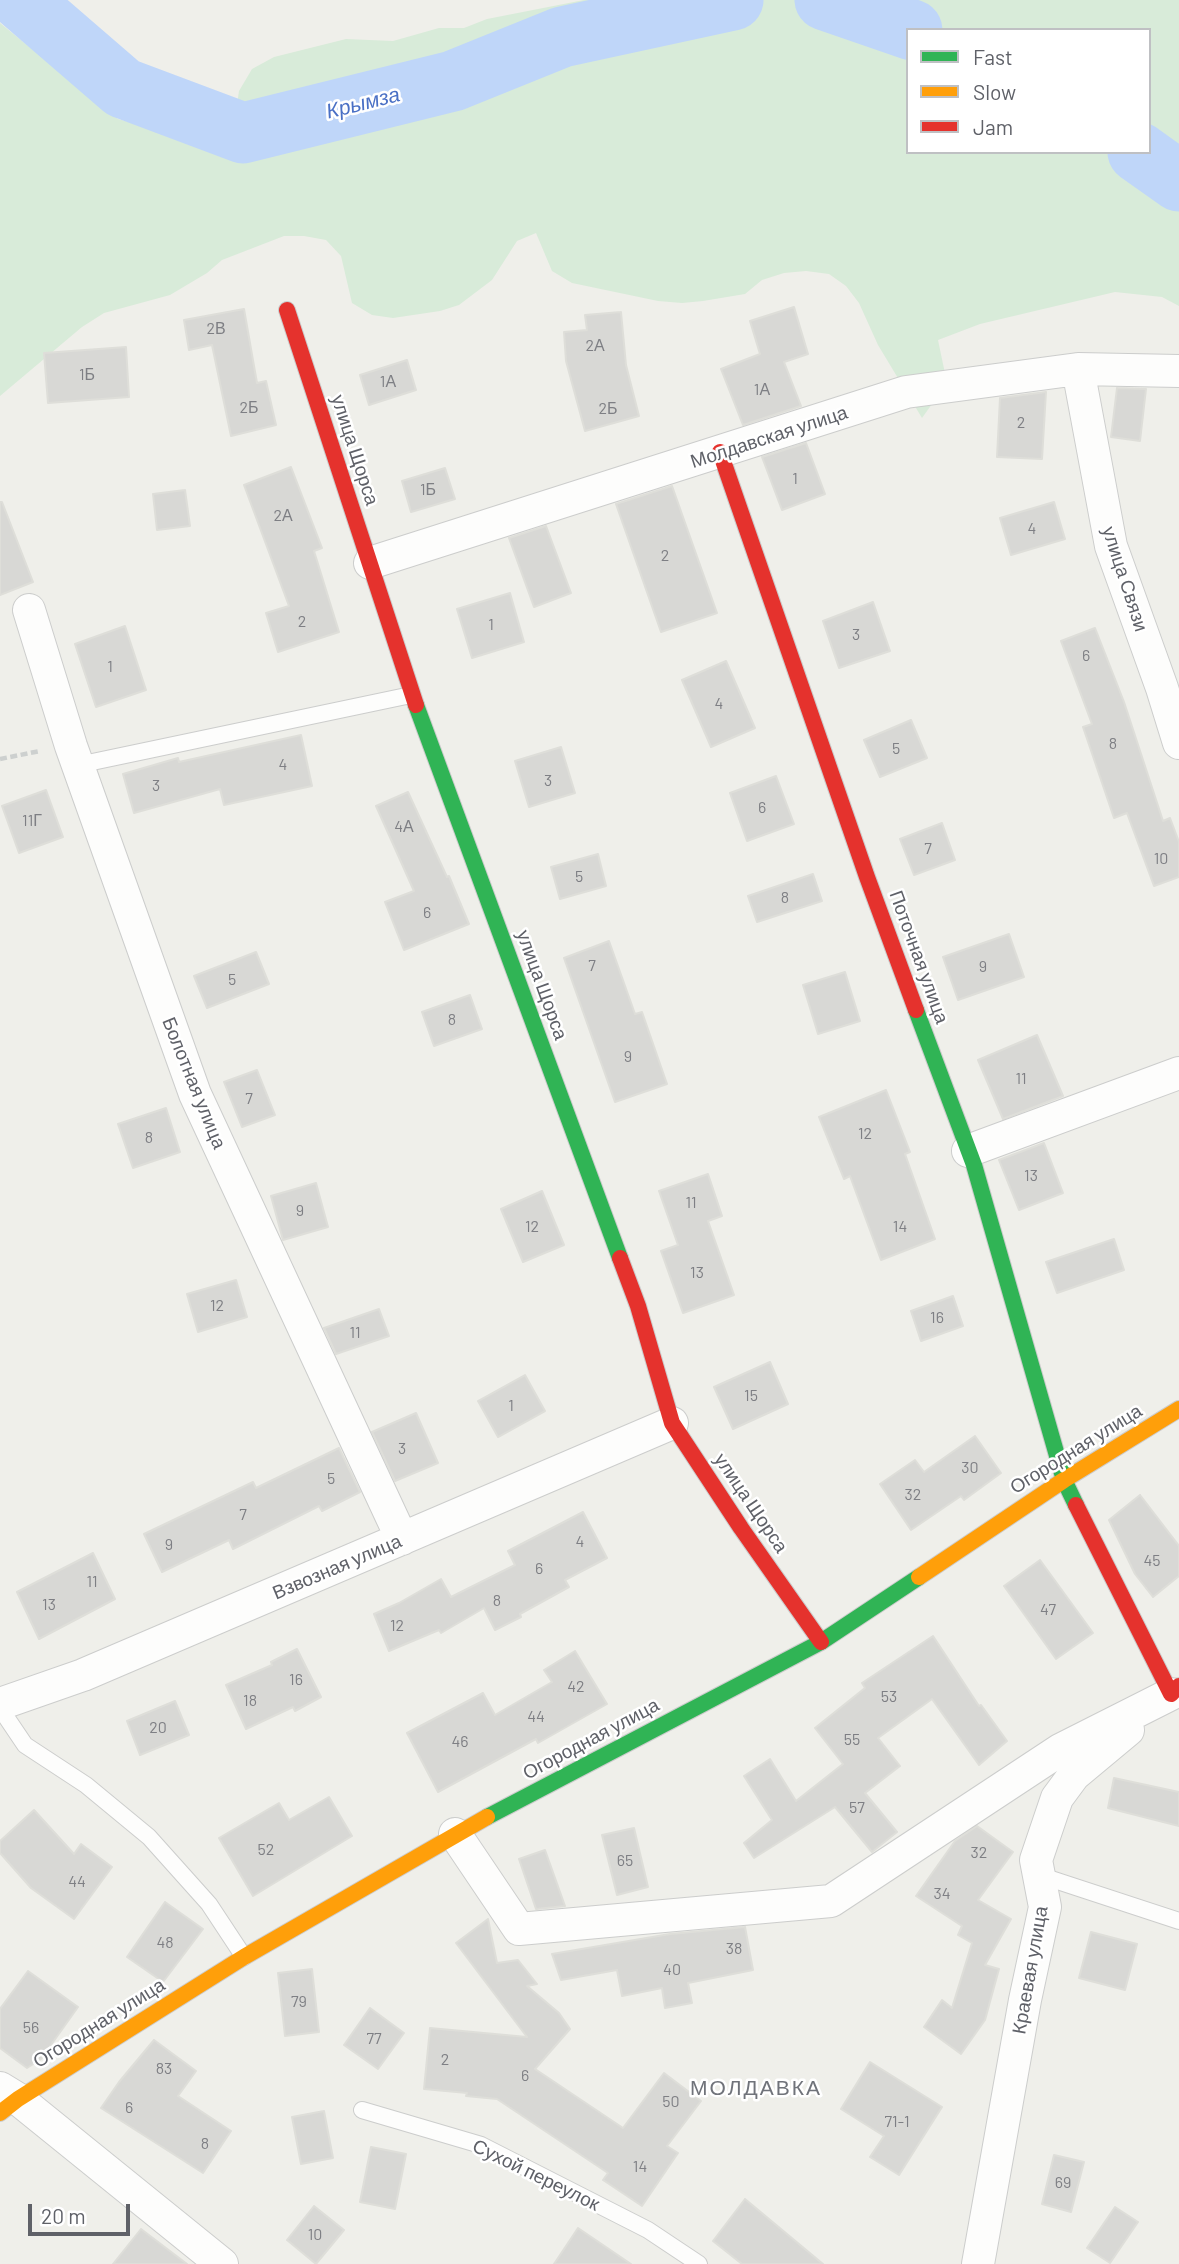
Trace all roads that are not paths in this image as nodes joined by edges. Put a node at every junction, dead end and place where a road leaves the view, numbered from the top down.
1 (287, 310) dead end
2 (1078, 369) junction
3 (1179, 371) edge
4 (720, 452) junction
5 (370, 563) junction
6 (29, 610) dead end
7 (411, 695) junction
8 (1179, 743) edge
9 (78, 765) junction
10 (1179, 1073) edge
11 (968, 1151) junction
12 (1179, 1409) edge
13 (672, 1423) junction
14 (1064, 1480) junction
15 (402, 1539) junction
16 (821, 1642) junction
17 (1176, 1692) edge
18 (0, 1706) edge
19 (455, 1834) junction
20 (1039, 1875) junction
21 (1179, 1921) edge
22 (244, 1957) junction
23 (6, 2100) edge
24 (362, 2110) dead end
25 (222, 2264) edge
26 (699, 2264) edge
27 (978, 2264) edge

1 - 5 street, улица Щорса
2 - 3 street, Молдавская улица
2 - 4 street, Молдавская улица
2 - 8 street, улица Связи
4 - 5 street, Молдавская улица
4 - 11 street, Поточная улица
5 - 7 street, улица Щорса
6 - 9 street, Болотная улица
7 - 9 lane
7 - 13 street, улица Щорса
9 - 15 street, Болотная улица
10 - 11 street
11 - 14 street, Поточная улица
12 - 14 street, Огородная улица
13 - 15 street, Взвозная улица
13 - 16 street, улица Щорса
14 - 16 street, Огородная улица
14 - 17 street, Поточная улица
15 - 18 street, Взвозная улица
16 - 19 street, Огородная улица
17 - 19 street
17 - 20 street, Краевая улица
18 - 22 lane
19 - 22 street, Огородная улица
20 - 21 lane
20 - 27 street, Краевая улица
22 - 23 street, Огородная улица
23 - 25 street
24 - 26 lane, Сухой переулок

